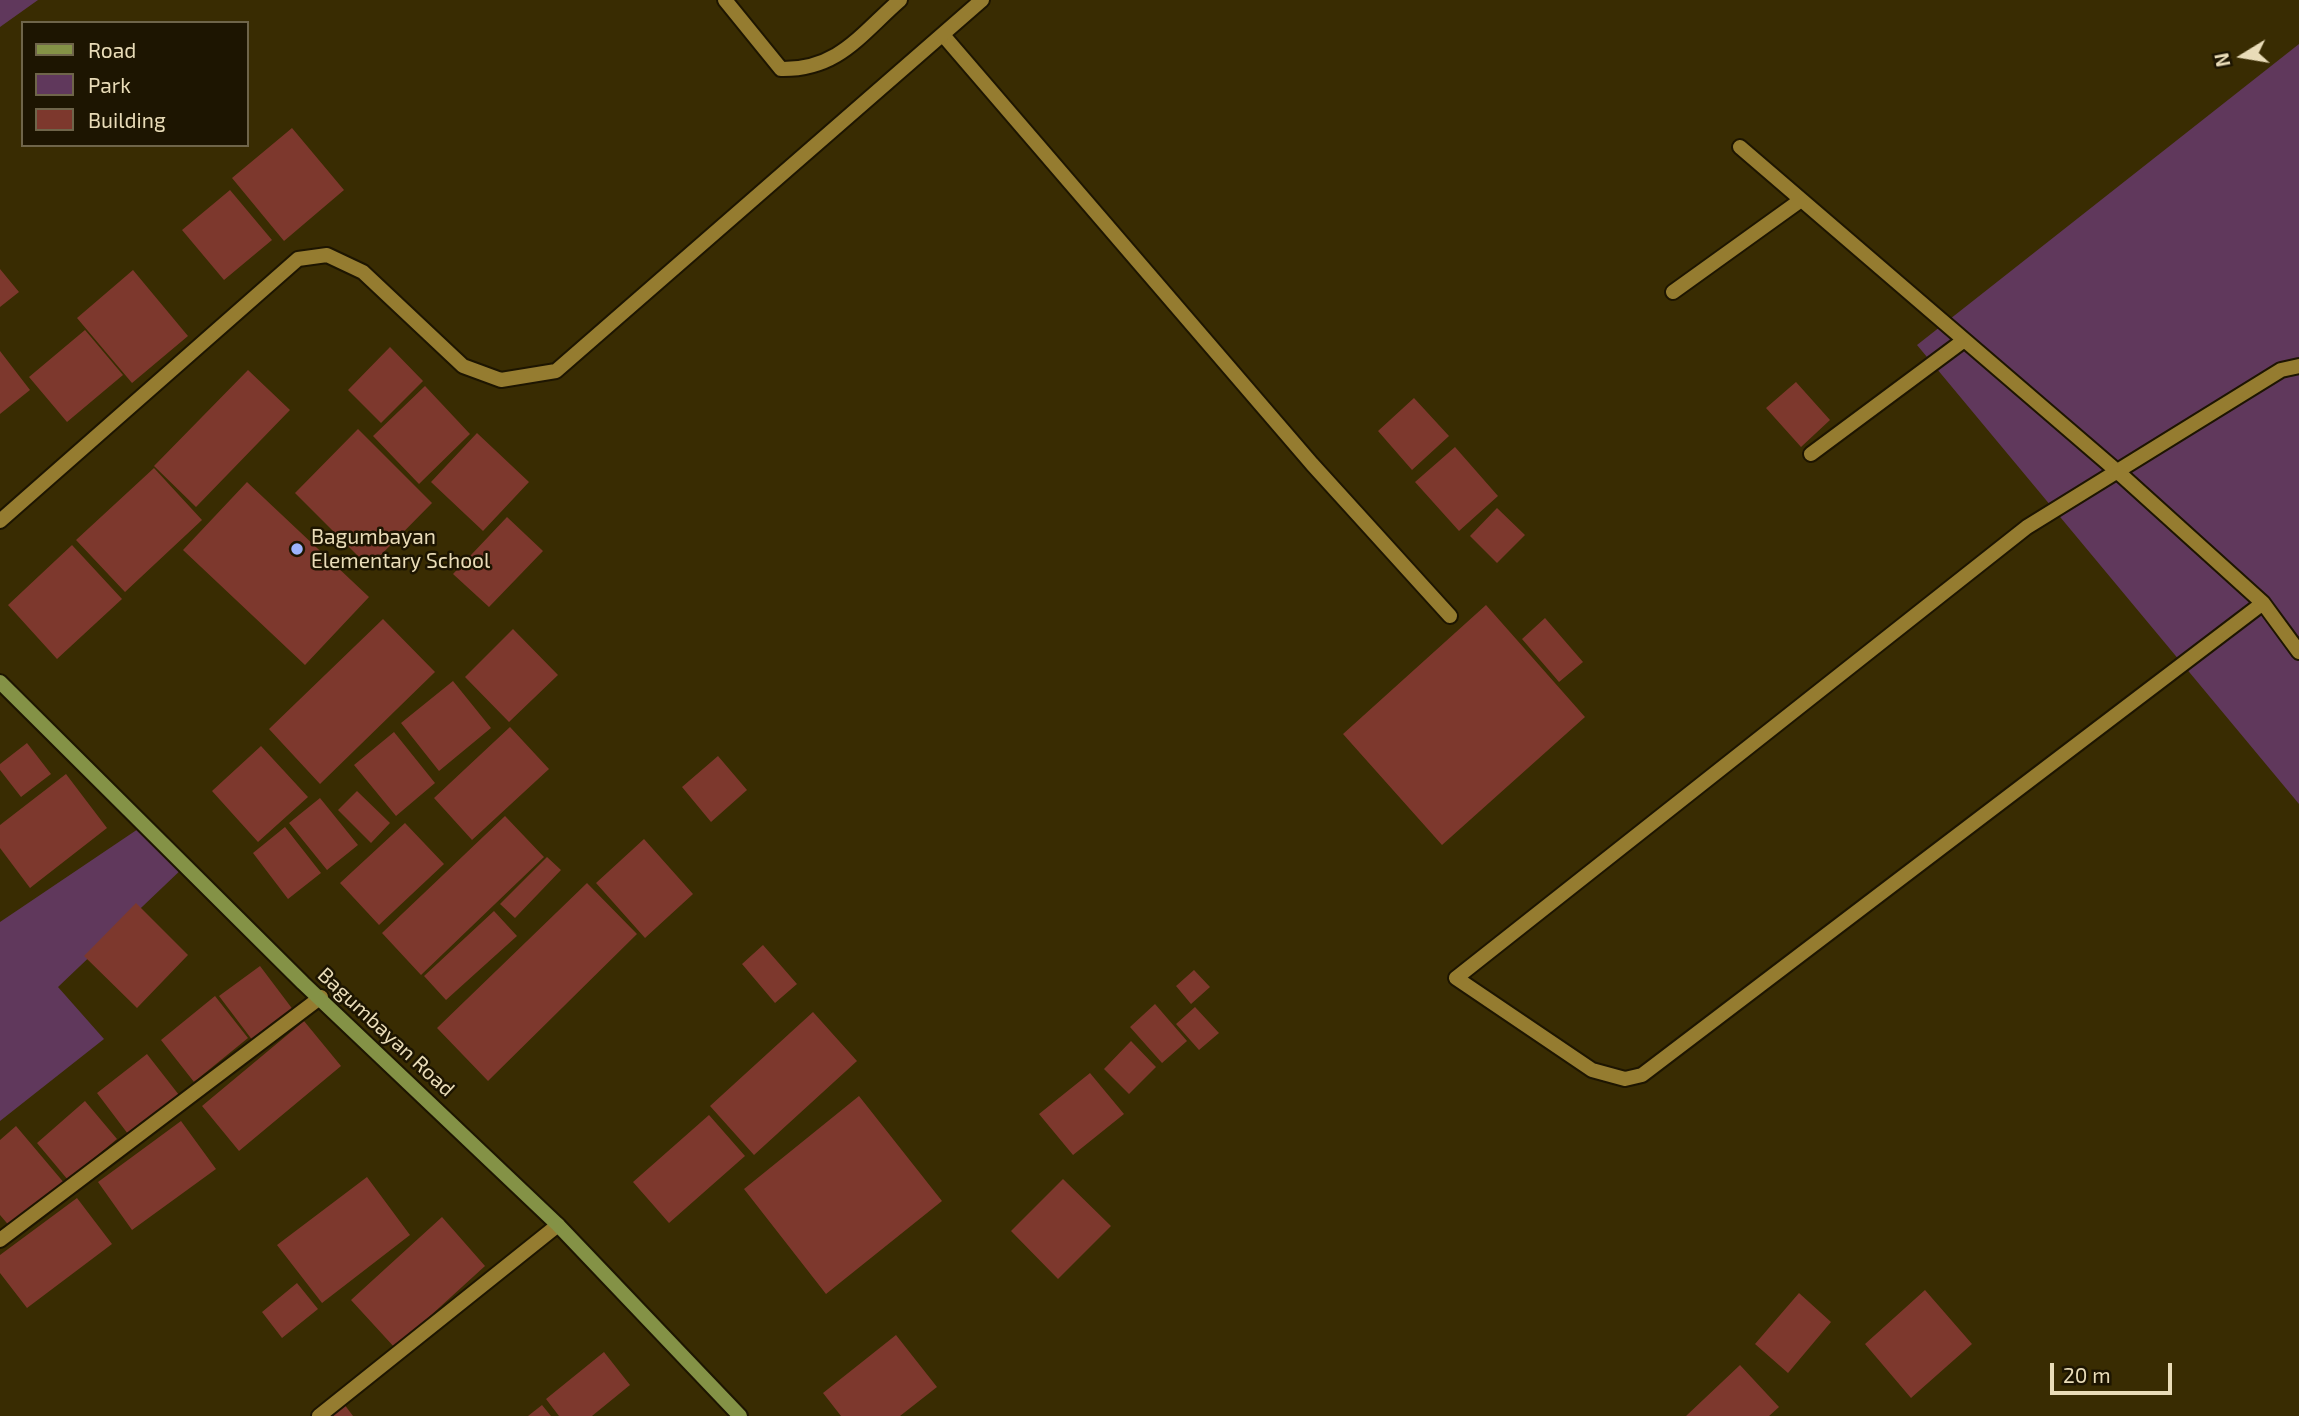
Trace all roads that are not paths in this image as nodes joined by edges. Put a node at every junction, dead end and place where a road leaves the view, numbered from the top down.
1 (726, 0) edge
2 (900, 0) edge
3 (982, 0) edge
4 (943, 35) junction
5 (1740, 147) dead end
6 (1801, 200) junction
7 (1673, 292) dead end
8 (1963, 341) junction
9 (2299, 366) edge
10 (1811, 454) dead end
11 (2118, 472) junction
12 (0, 521) edge
13 (2263, 603) junction
14 (1450, 616) dead end
15 (2299, 652) edge
16 (0, 682) edge
17 (321, 997) junction
18 (558, 1225) junction
19 (0, 1240) edge
20 (319, 1416) edge
21 (740, 1416) edge

1 - 2 street
3 - 4 street
4 - 12 street
4 - 14 street
5 - 6 street
6 - 7 street
6 - 8 street
8 - 10 street
8 - 11 street
9 - 11 street
11 - 13 street
11 - 13 street
13 - 15 street
16 - 17 street, Bagumbayan Road
17 - 18 street, Bagumbayan Road
17 - 19 street
18 - 20 street
18 - 21 street, Bagumbayan Road

